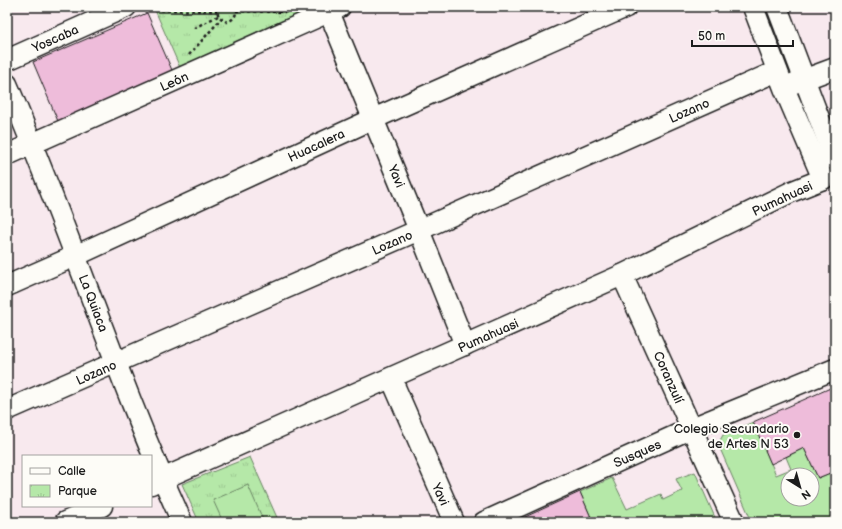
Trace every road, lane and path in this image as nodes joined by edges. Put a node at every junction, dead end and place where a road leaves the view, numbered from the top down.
1 (126, 7) edge
2 (219, 7) edge
3 (626, 7) edge
4 (753, 7) edge
5 (777, 7) edge
6 (236, 8) edge
7 (332, 9) edge
8 (155, 10) dead end
9 (217, 11) junction
10 (296, 12) dead end
11 (218, 16) junction
12 (221, 19) junction
13 (194, 28) dead end
14 (7, 60) edge
15 (185, 60) dead end
16 (835, 68) edge
17 (780, 79) junction
18 (804, 79) junction
19 (7, 84) edge
20 (373, 119) junction
21 (33, 144) junction
22 (7, 155) edge
23 (835, 160) edge
24 (829, 181) edge
25 (420, 230) junction
26 (75, 256) junction
27 (622, 275) junction
28 (7, 286) edge
29 (465, 345) junction
30 (117, 362) junction
31 (835, 369) edge
32 (390, 378) junction
33 (7, 410) edge
34 (692, 428) junction
35 (148, 455) edge
36 (152, 467) edge
37 (157, 482) edge
38 (100, 507) edge
39 (66, 522) edge
40 (182, 522) edge
41 (454, 522) edge
42 (484, 522) edge
43 (734, 522) edge

1 - 14 street, Yoscaba
2 - 9 path
3 - 20 street, Huacalera
4 - 17 street
5 - 18 street
6 - 10 path
6 - 12 path
7 - 20 street, Yavi
7 - 21 street, León
8 - 9 path
9 - 11 path
11 - 12 path
11 - 13 path
12 - 15 path
16 - 18 street, Lozano
17 - 18 street, Lozano
17 - 24 street
17 - 25 street, Lozano
18 - 23 street
19 - 21 street, La Quiaca
20 - 25 street, Yavi
20 - 26 street, Huacalera
21 - 22 street, León
21 - 26 street, La Quiaca
24 - 27 street, Pumahuasi
25 - 29 street, Yavi
25 - 30 street, Lozano
26 - 28 street, Huacalera
26 - 30 street, La Quiaca
27 - 29 street, Pumahuasi
27 - 34 street, Coranzulí
29 - 32 street, Pumahuasi
30 - 33 street, Lozano
30 - 35 street, La Quiaca
31 - 34 street, Susques
32 - 37 street, Pumahuasi
32 - 41 street, Yavi
34 - 42 street, Susques
34 - 43 street, Coranzulí
36 - 37 street, La Quiaca
37 - 40 street, La Quiaca
38 - 39 street

